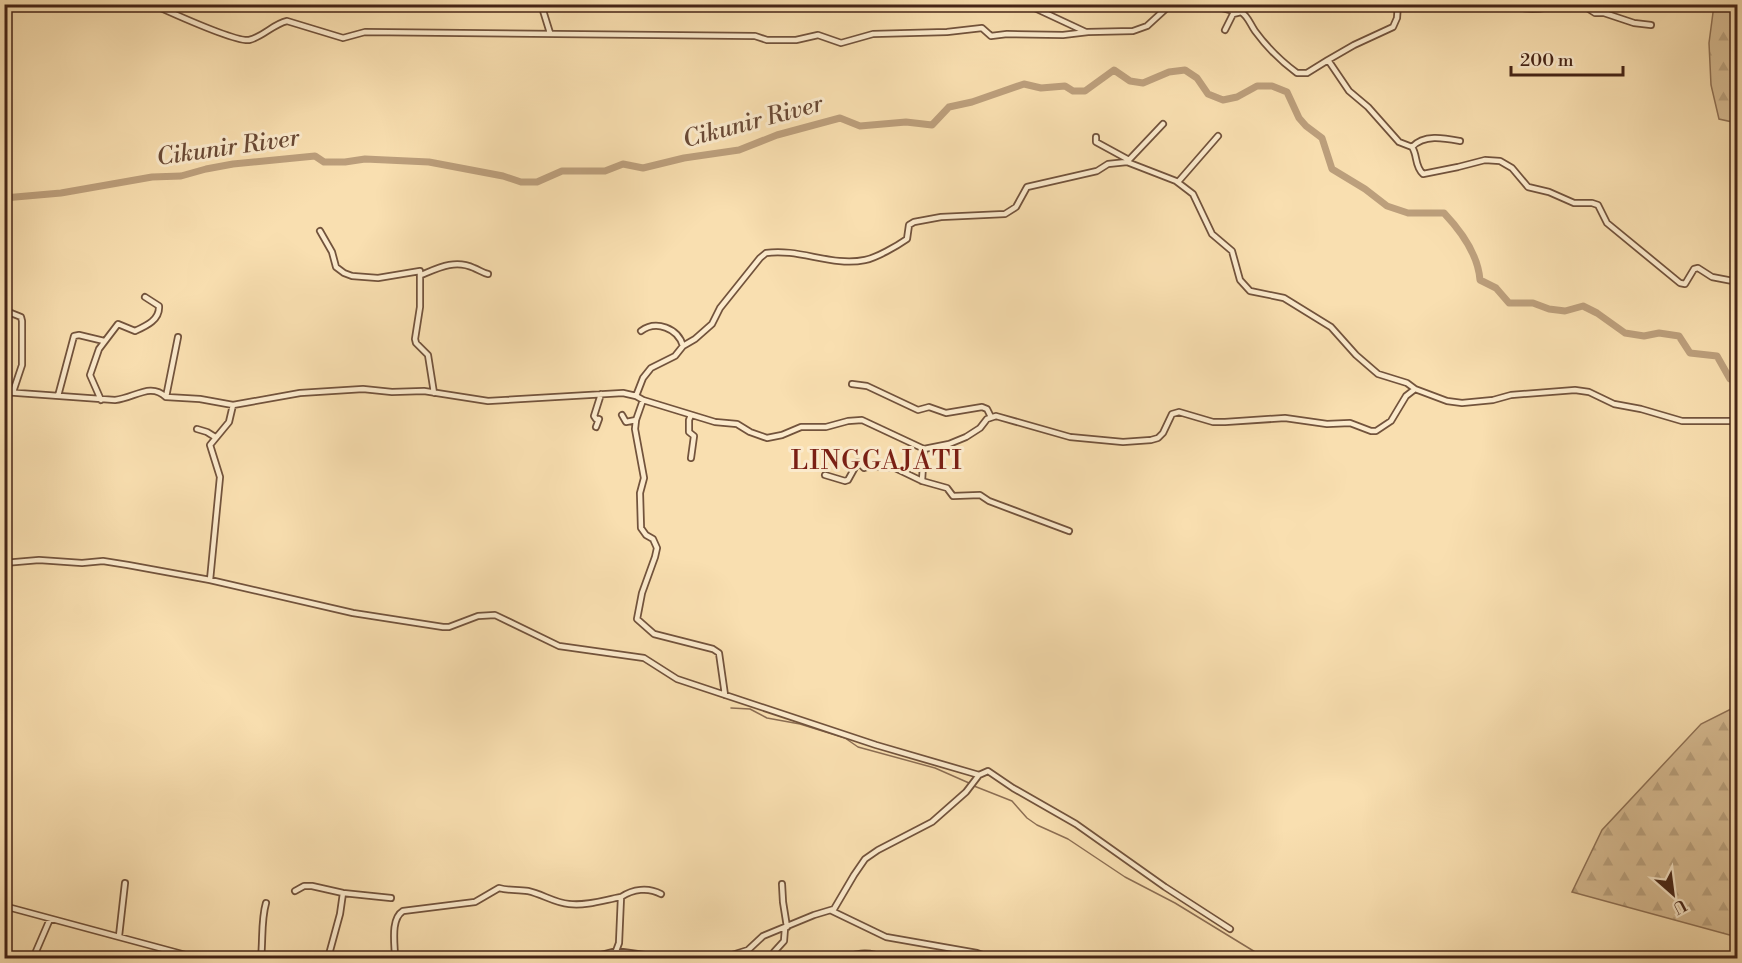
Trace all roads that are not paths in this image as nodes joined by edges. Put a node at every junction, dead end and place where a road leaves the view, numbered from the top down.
1 (152, 4) edge
2 (541, 4) edge
3 (1026, 4) edge
4 (1171, 4) edge
5 (1206, 4) edge
6 (1398, 4) edge
7 (1512, 4) edge
8 (1568, 4) edge
9 (1581, 4) edge
10 (1237, 12) junction
11 (1651, 25) dead end
12 (1225, 30) dead end
13 (1088, 32) junction
14 (550, 33) junction
15 (1328, 60) junction
16 (1163, 124) dead end
17 (1218, 136) dead end
18 (1096, 137) dead end
19 (1460, 141) dead end
20 (1412, 147) junction
21 (1128, 161) junction
22 (1178, 182) junction
23 (320, 231) dead end
24 (488, 274) dead end
25 (421, 275) junction
26 (1737, 282) edge
27 (145, 297) dead end
28 (11, 313) dead end
29 (641, 331) dead end
30 (178, 337) dead end
31 (104, 341) junction
32 (683, 346) junction
33 (852, 384) dead end
34 (1414, 389) junction
35 (4, 392) edge
36 (13, 392) junction
37 (434, 393) junction
38 (601, 394) junction
39 (58, 396) junction
40 (636, 396) junction
41 (166, 397) junction
42 (102, 400) junction
43 (643, 400) junction
44 (233, 405) junction
45 (622, 414) dead end
46 (691, 415) junction
47 (991, 417) junction
48 (636, 420) junction
49 (1737, 421) edge
50 (596, 427) dead end
51 (197, 429) dead end
52 (215, 437) junction
53 (924, 449) junction
54 (692, 458) dead end
55 (825, 475) dead end
56 (922, 482) junction
57 (1069, 531) dead end
58 (4, 563) edge
59 (210, 580) junction
60 (725, 695) junction
61 (979, 774) junction
62 (125, 883) dead end
63 (782, 884) dead end
64 (295, 891) dead end
65 (343, 893) junction
66 (661, 894) dead end
67 (621, 897) junction
68 (391, 898) dead end
69 (267, 903) dead end
70 (4, 906) edge
71 (832, 910) junction
72 (50, 919) junction
73 (786, 927) junction
74 (1230, 929) dead end
75 (119, 936) junction
76 (616, 951) junction
77 (34, 956) dead end
78 (741, 956) edge
79 (197, 958) edge
80 (255, 958) edge
81 (261, 958) edge
82 (328, 958) edge
83 (395, 958) edge
84 (589, 958) edge
85 (681, 958) edge
86 (775, 958) edge
87 (840, 958) edge
88 (884, 958) edge
89 (991, 958) edge

1 - 14 street
2 - 14 street
3 - 13 street
4 - 13 street
5 - 10 street
6 - 15 street
7 - 8 street
9 - 11 street
10 - 12 street
10 - 15 street
13 - 14 street
15 - 20 street
16 - 21 street
17 - 22 street
18 - 21 street
19 - 20 street
20 - 26 street
21 - 22 street
21 - 32 street
22 - 34 street
23 - 25 street
24 - 25 street
25 - 37 street
27 - 31 street
28 - 36 street
29 - 32 street
30 - 41 street
31 - 39 street
31 - 42 street
32 - 40 street
33 - 47 street
34 - 47 street
34 - 49 street
35 - 36 street
36 - 39 street
37 - 38 street
37 - 44 street
38 - 40 street
38 - 50 street
39 - 42 street
40 - 43 street
41 - 42 street
41 - 44 street
43 - 46 street
43 - 48 street
44 - 52 street
45 - 48 street
46 - 53 street
46 - 54 street
47 - 53 street
48 - 60 street
51 - 52 street
52 - 59 street
53 - 56 street
55 - 56 street
56 - 57 street
58 - 59 street
59 - 60 street
60 - 61 street
61 - 71 street
61 - 74 street
62 - 75 street
63 - 73 street
64 - 65 street
65 - 68 street
65 - 82 street
66 - 67 street
67 - 76 street
67 - 83 street
69 - 81 street
70 - 72 street
71 - 73 street
71 - 89 street
72 - 75 street
72 - 77 street
73 - 78 street
73 - 86 street
75 - 79 street
76 - 84 street
76 - 85 street
78 - 85 street
80 - 81 street
87 - 88 street

